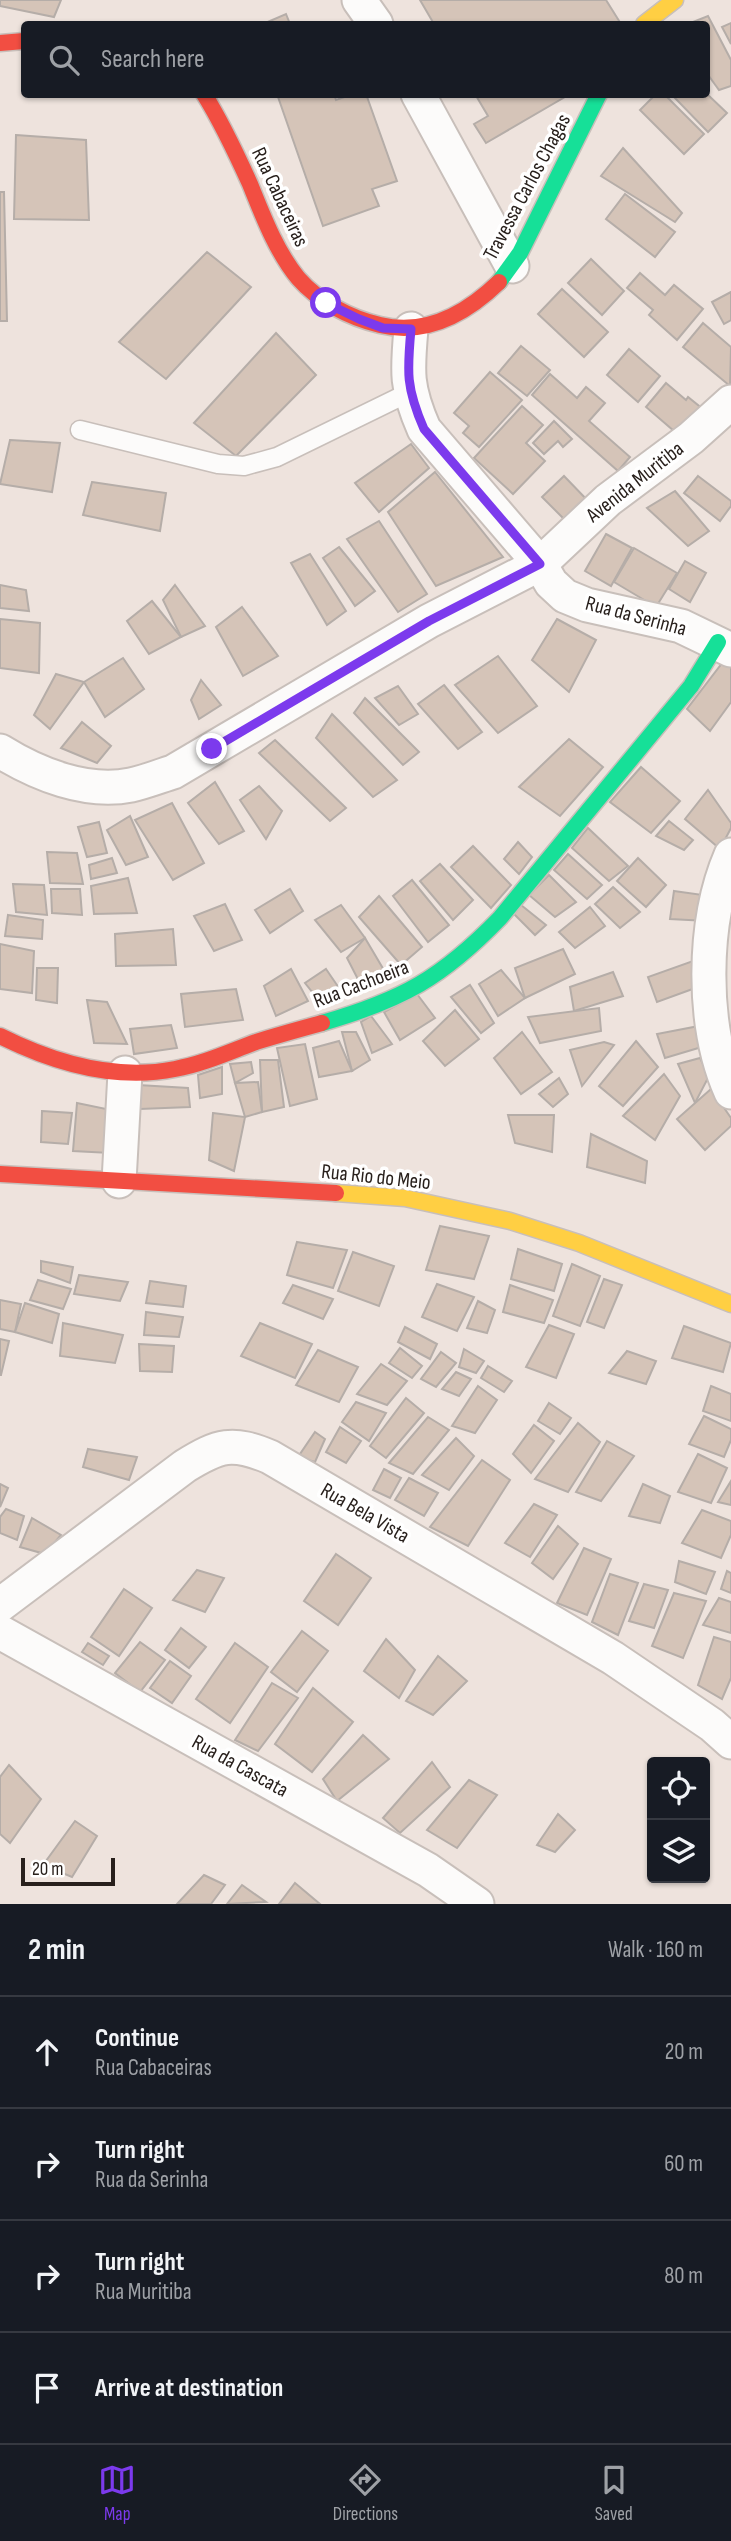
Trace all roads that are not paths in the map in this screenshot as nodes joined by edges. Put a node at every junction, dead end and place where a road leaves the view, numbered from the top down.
1 (359, 0) edge
2 (675, 0) edge
3 (374, 21) edge
4 (648, 21) edge
5 (21, 41) edge
6 (0, 43) edge
7 (206, 98) edge
8 (420, 98) edge
9 (597, 98) edge
10 (512, 266) junction
11 (411, 329) junction
12 (410, 392) junction
13 (731, 402) edge
14 (80, 430) dead end
15 (540, 564) junction
16 (725, 646) edge
17 (0, 751) edge
18 (731, 855) edge
19 (0, 1036) edge
20 (125, 1073) junction
21 (731, 1092) edge
22 (0, 1174) edge
23 (119, 1181) junction
24 (731, 1304) edge
25 (0, 1605) edge
26 (0, 1632) edge
27 (731, 1742) edge
28 (477, 1904) edge

1 - 3 street
2 - 4 main road
5 - 6 main road
7 - 11 main road, Rua Cabaceiras
8 - 10 street
9 - 10 main road, Travessa Carlos Chagas
10 - 11 main road, Travessa Carlos Chagas
11 - 12 street, Rua da Serinha
12 - 14 lane
12 - 15 street, Rua da Serinha
13 - 15 street, Avenida Muritiba
15 - 16 street, Rua da Serinha
15 - 17 street, Avenida Muritiba
16 - 20 main road, Rua Cachoeira
18 - 21 street
19 - 20 main road, Rua Cachoeira
20 - 23 street
22 - 23 main road, Rua Rio do Meio
23 - 24 main road, Rua Rio do Meio
25 - 27 street, Rua Bela Vista
26 - 28 street, Rua da Cascata

